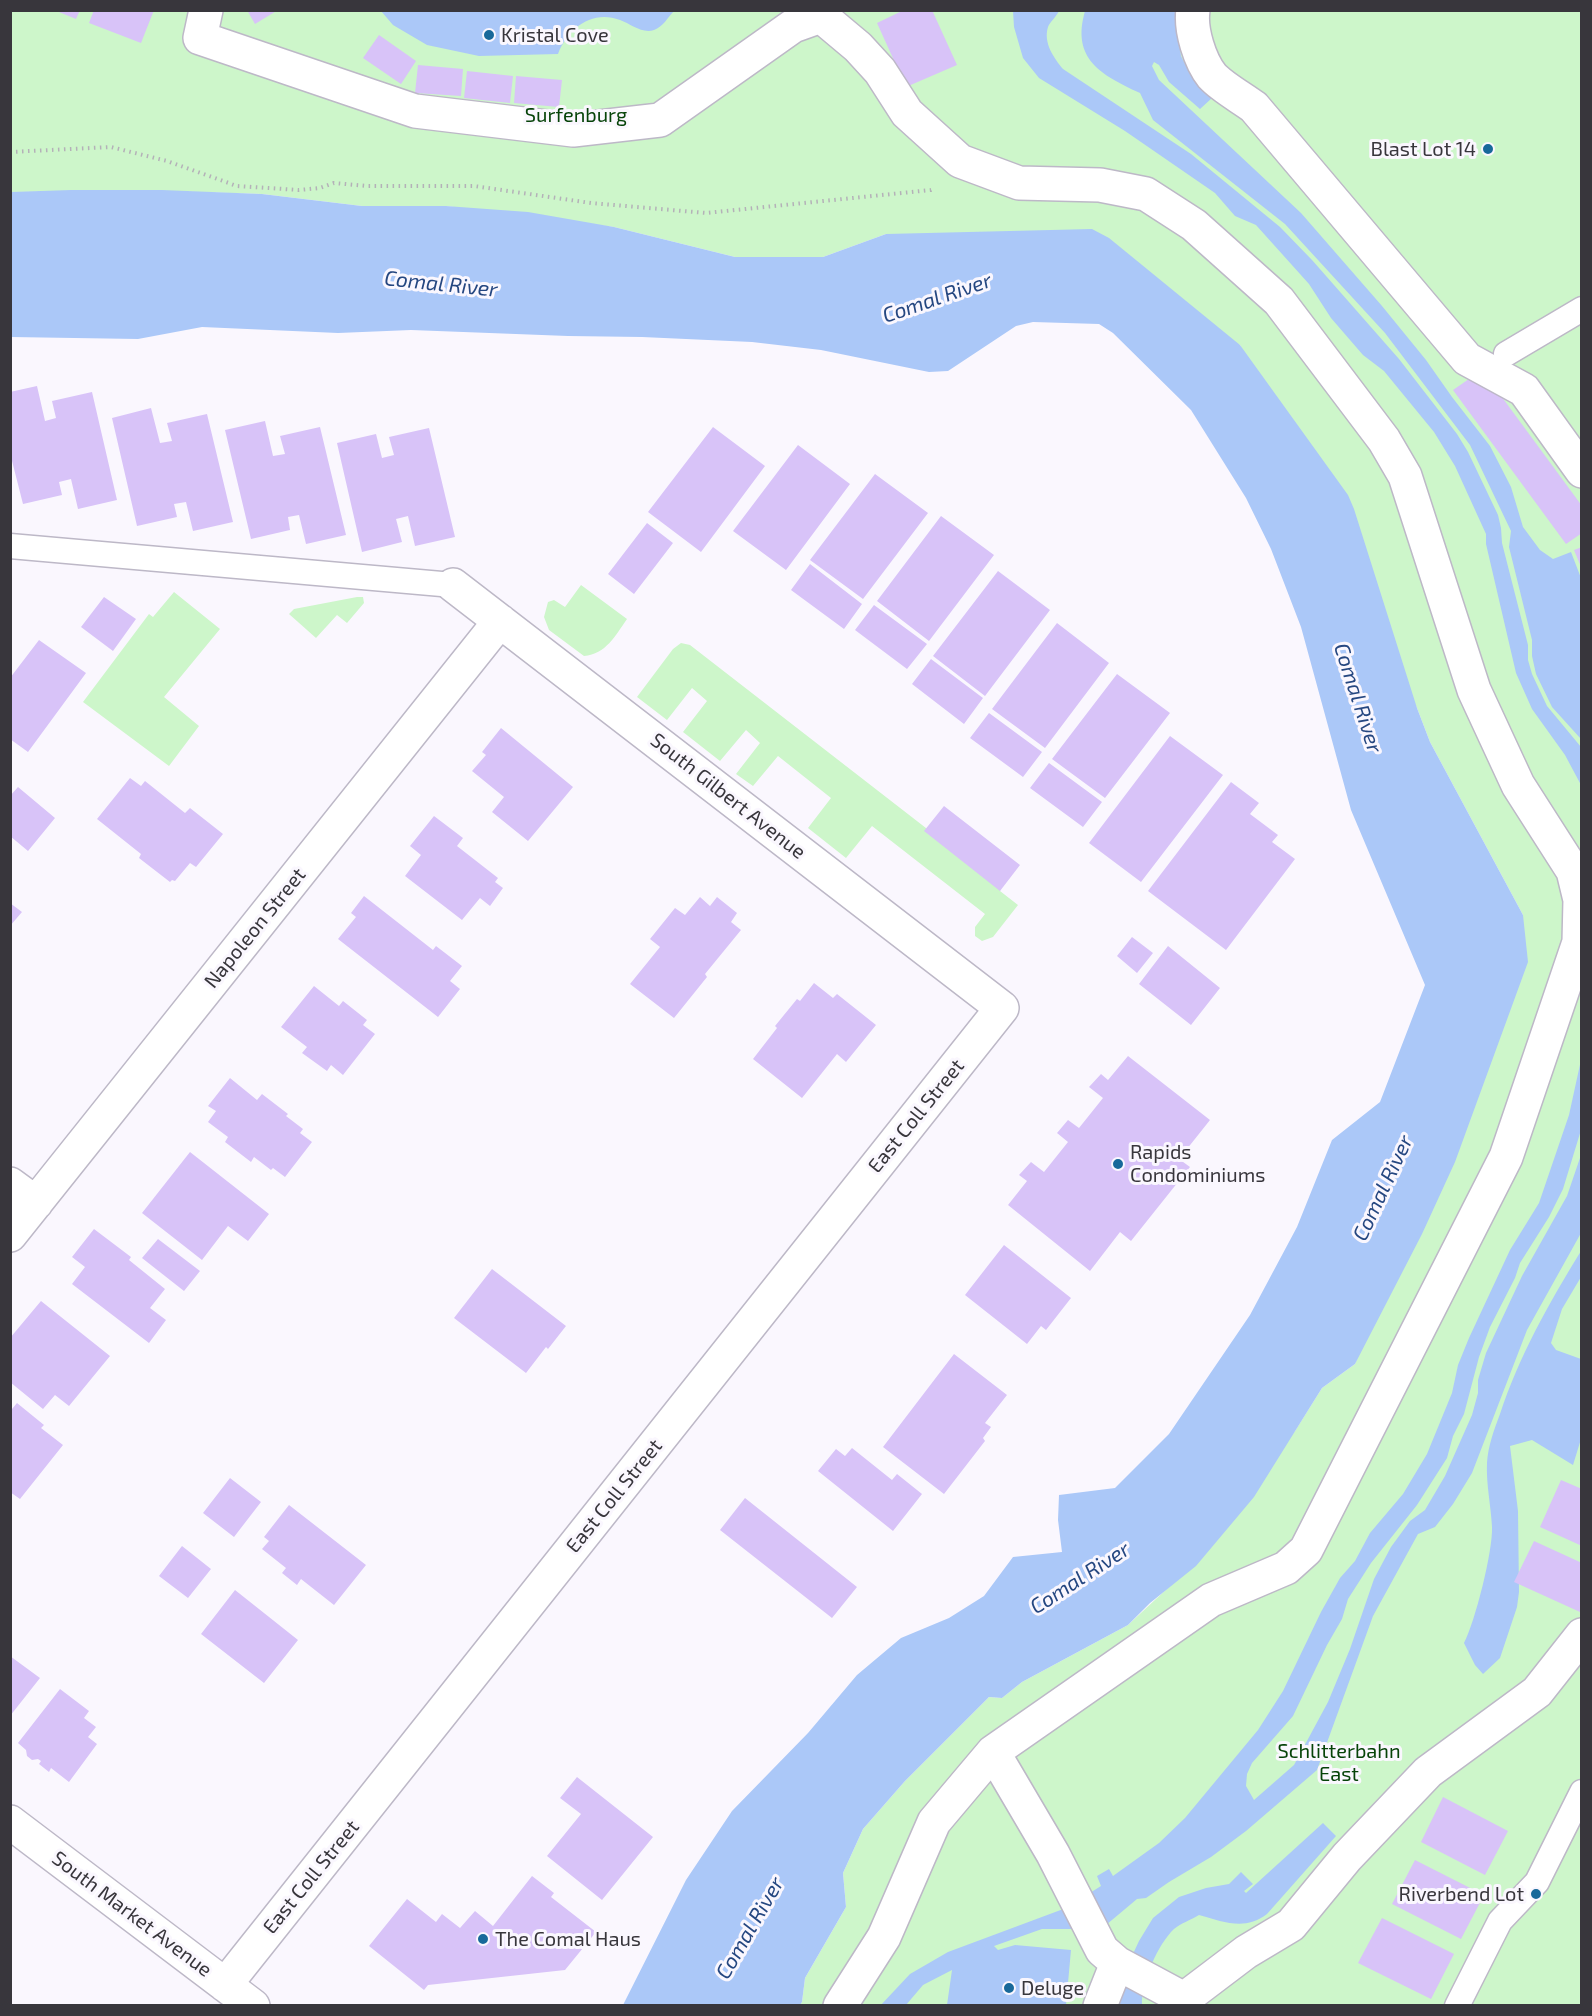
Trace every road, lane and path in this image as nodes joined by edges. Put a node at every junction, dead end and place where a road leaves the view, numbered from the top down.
1 (206, 10) edge
2 (1193, 10) edge
3 (823, 13) edge
4 (10, 152) edge
5 (940, 185) dead end
6 (1581, 309) edge
7 (1506, 354) dead end
8 (1581, 471) edge
9 (10, 546) edge
10 (453, 585) joint
11 (500, 621) junction
12 (1002, 1008) joint
13 (23, 1193) edge
14 (10, 1235) edge
15 (1581, 1635) edge
16 (993, 1752) junction
17 (1581, 1792) edge
18 (10, 1822) edge
19 (1117, 1963) junction
20 (225, 1985) junction
21 (1100, 2002) edge
22 (253, 2006) edge
23 (840, 2006) edge
24 (1457, 2006) edge

1 - 3 street
2 - 8 street
3 - 16 street
4 - 5 path
6 - 7 lane
9 - 10 lane
10 - 11 street, South Gilbert Avenue
11 - 12 street, South Gilbert Avenue
11 - 13 street, Napoleon Street
12 - 20 street, East Coll Street
13 - 14 street, Napoleon Street
15 - 19 street
16 - 19 street
16 - 23 street
17 - 24 lane
18 - 20 street, South Market Avenue
19 - 21 street
20 - 22 street, South Market Avenue

